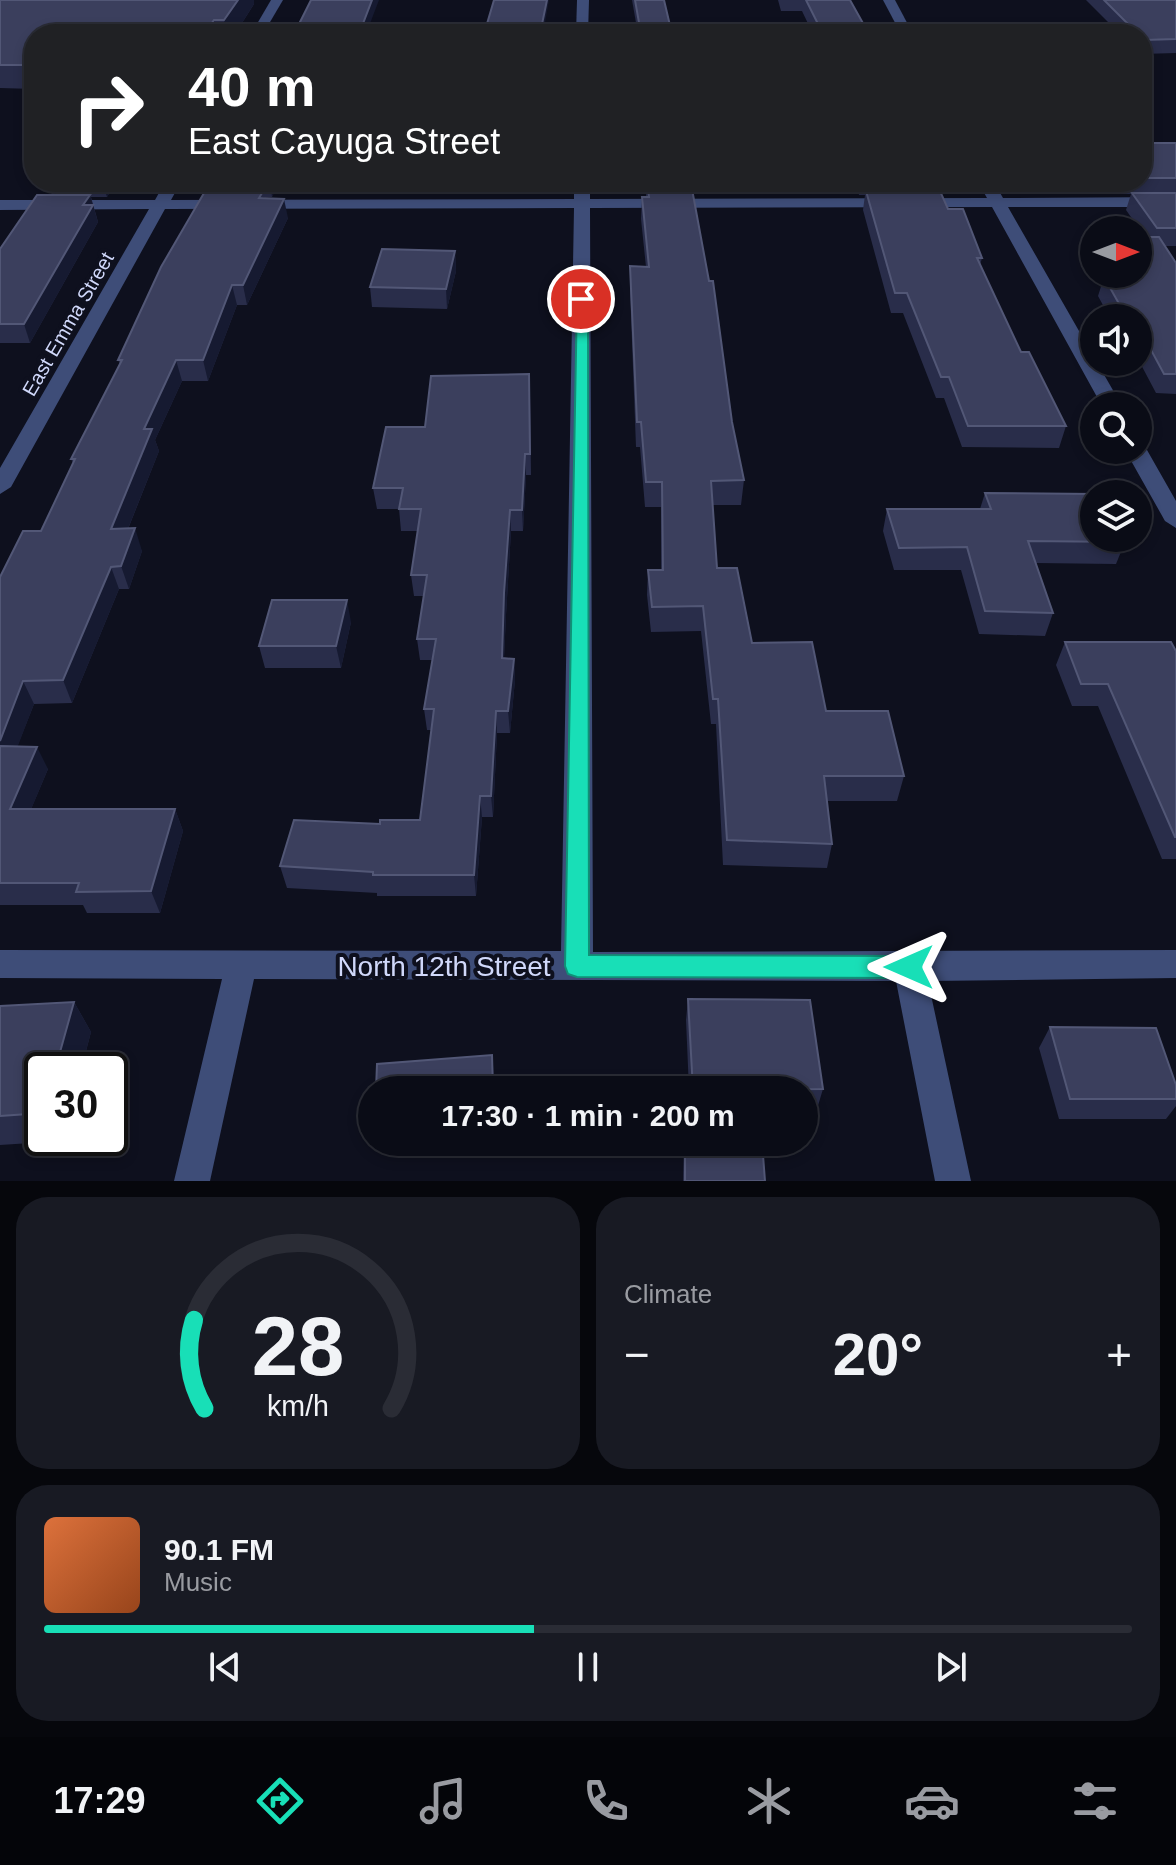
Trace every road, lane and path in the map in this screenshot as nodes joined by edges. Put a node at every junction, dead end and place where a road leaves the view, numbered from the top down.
1 (277, 0) edge
2 (583, 0) edge
3 (889, 0) edge
4 (263, 24) edge
5 (582, 24) edge
6 (902, 24) edge
7 (167, 192) edge
8 (991, 192) edge
9 (582, 193) edge
10 (1176, 202) edge
11 (998, 204) junction
12 (0, 205) edge
13 (160, 205) junction
14 (1104, 392) edge
15 (1144, 464) edge
16 (0, 487) edge
17 (1176, 521) edge
18 (0, 964) edge
19 (1176, 964) edge
20 (241, 966) junction
21 (577, 966) junction
22 (909, 967) junction
23 (192, 1181) edge
24 (953, 1181) edge

1 - 4 street
2 - 5 street
3 - 6 street
7 - 13 street, East Emma Street
8 - 11 street
9 - 11 street
9 - 13 street
9 - 21 street
10 - 11 street
11 - 14 street
12 - 13 street
13 - 16 street, East Emma Street
15 - 17 street
18 - 20 street, North 12th Street
19 - 22 street, North 12th Street
20 - 21 street, North 12th Street
20 - 23 street
21 - 22 street, North 12th Street
22 - 24 street

